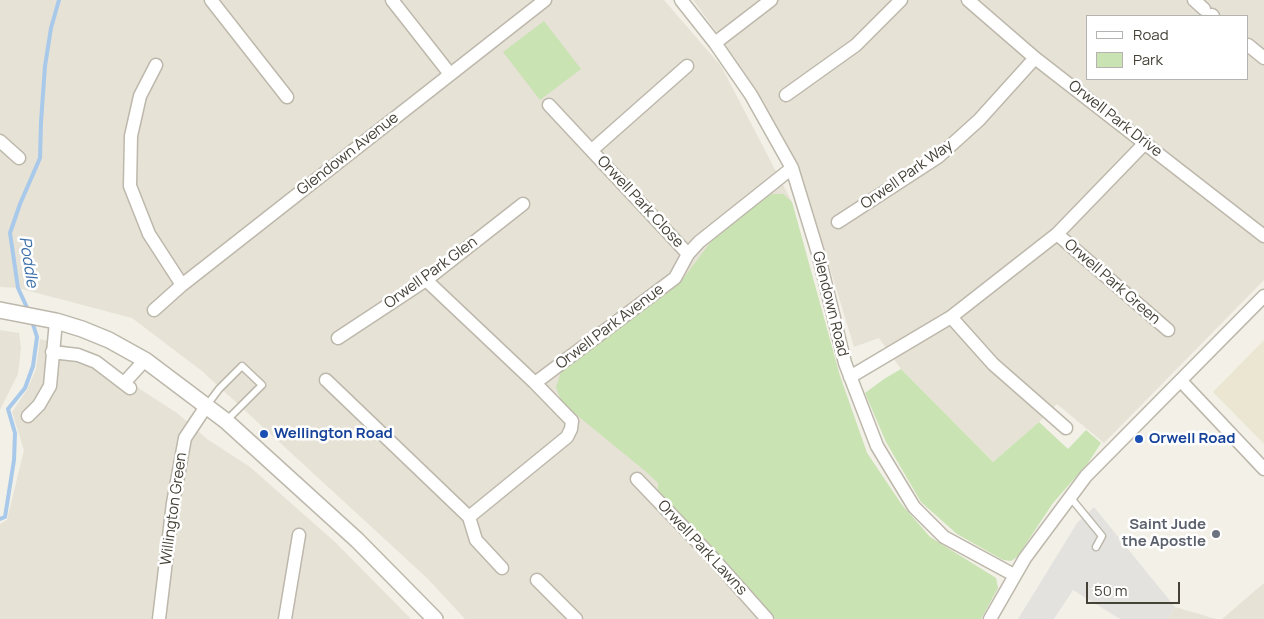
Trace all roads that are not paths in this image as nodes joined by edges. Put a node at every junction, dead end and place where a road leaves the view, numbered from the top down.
1 (211, 0) edge
2 (392, 0) edge
3 (545, 0) edge
4 (681, 0) edge
5 (771, 0) edge
6 (901, 0) edge
7 (968, 0) edge
8 (1194, 0) edge
9 (1210, 14) edge
10 (715, 43) junction
11 (1249, 46) edge
12 (1035, 58) junction
13 (1264, 58) edge
14 (156, 66) dead end
15 (687, 66) dead end
16 (450, 74) junction
17 (786, 95) dead end
18 (287, 98) dead end
19 (548, 105) dead end
20 (0, 141) edge
21 (1146, 142) junction
22 (592, 150) junction
23 (18, 158) dead end
24 (792, 168) junction
25 (523, 204) dead end
26 (838, 222) dead end
27 (1057, 234) junction
28 (1264, 236) edge
29 (688, 254) junction
30 (426, 280) junction
31 (182, 285) junction
32 (1264, 296) edge
33 (0, 310) edge
34 (154, 310) dead end
35 (951, 317) junction
36 (51, 320) junction
37 (1168, 330) dead end
38 (338, 338) dead end
39 (52, 352) junction
40 (144, 360) junction
41 (850, 377) junction
42 (326, 380) dead end
43 (1180, 381) junction
44 (535, 383) junction
45 (206, 405) junction
46 (28, 416) dead end
47 (226, 421) junction
48 (1066, 428) dead end
49 (1264, 469) edge
50 (637, 478) dead end
51 (1070, 497) junction
52 (469, 517) junction
53 (299, 535) dead end
54 (1096, 547) dead end
55 (502, 568) dead end
56 (1014, 575) junction
57 (537, 580) dead end
58 (159, 619) edge
59 (285, 619) edge
60 (435, 619) edge
61 (576, 619) edge
62 (766, 619) edge
63 (990, 619) edge

1 - 18 street
2 - 16 street
3 - 16 street, Glendown Avenue
4 - 10 street, Glendown Road
5 - 10 street
6 - 17 street
7 - 12 street, Orwell Park Drive
8 - 9 street
10 - 24 street, Glendown Road
11 - 13 street
12 - 21 street, Orwell Park Drive
12 - 26 street, Orwell Park Way
14 - 31 street
15 - 22 street, Orwell Park Close
16 - 31 street, Glendown Avenue
19 - 22 street, Orwell Park Close
20 - 23 street
21 - 27 street, Orwell Park Green
21 - 28 street, Orwell Park Drive
22 - 29 street, Orwell Park Close
24 - 29 street, Orwell Park Avenue
24 - 41 street, Glendown Road
25 - 30 street, Orwell Park Glen
27 - 35 street, Orwell Park Green
27 - 37 street, Orwell Park Green
29 - 44 street, Orwell Park Avenue
30 - 38 street, Orwell Park Glen
30 - 44 street
31 - 34 street, Glendown Avenue
32 - 43 street
33 - 36 street
35 - 41 street, Orwell Park Green
35 - 48 street
36 - 39 street
36 - 40 street
39 - 40 street
39 - 46 street
40 - 45 street
41 - 56 street, Glendown Road
42 - 52 street
43 - 49 street
43 - 51 street
44 - 52 street
45 - 47 street
45 - 47 lane
45 - 58 street, Willington Green
47 - 60 street
50 - 62 street, Orwell Park Lawns
51 - 54 lane
51 - 56 street
52 - 55 street
53 - 59 street
56 - 63 street
57 - 61 street

